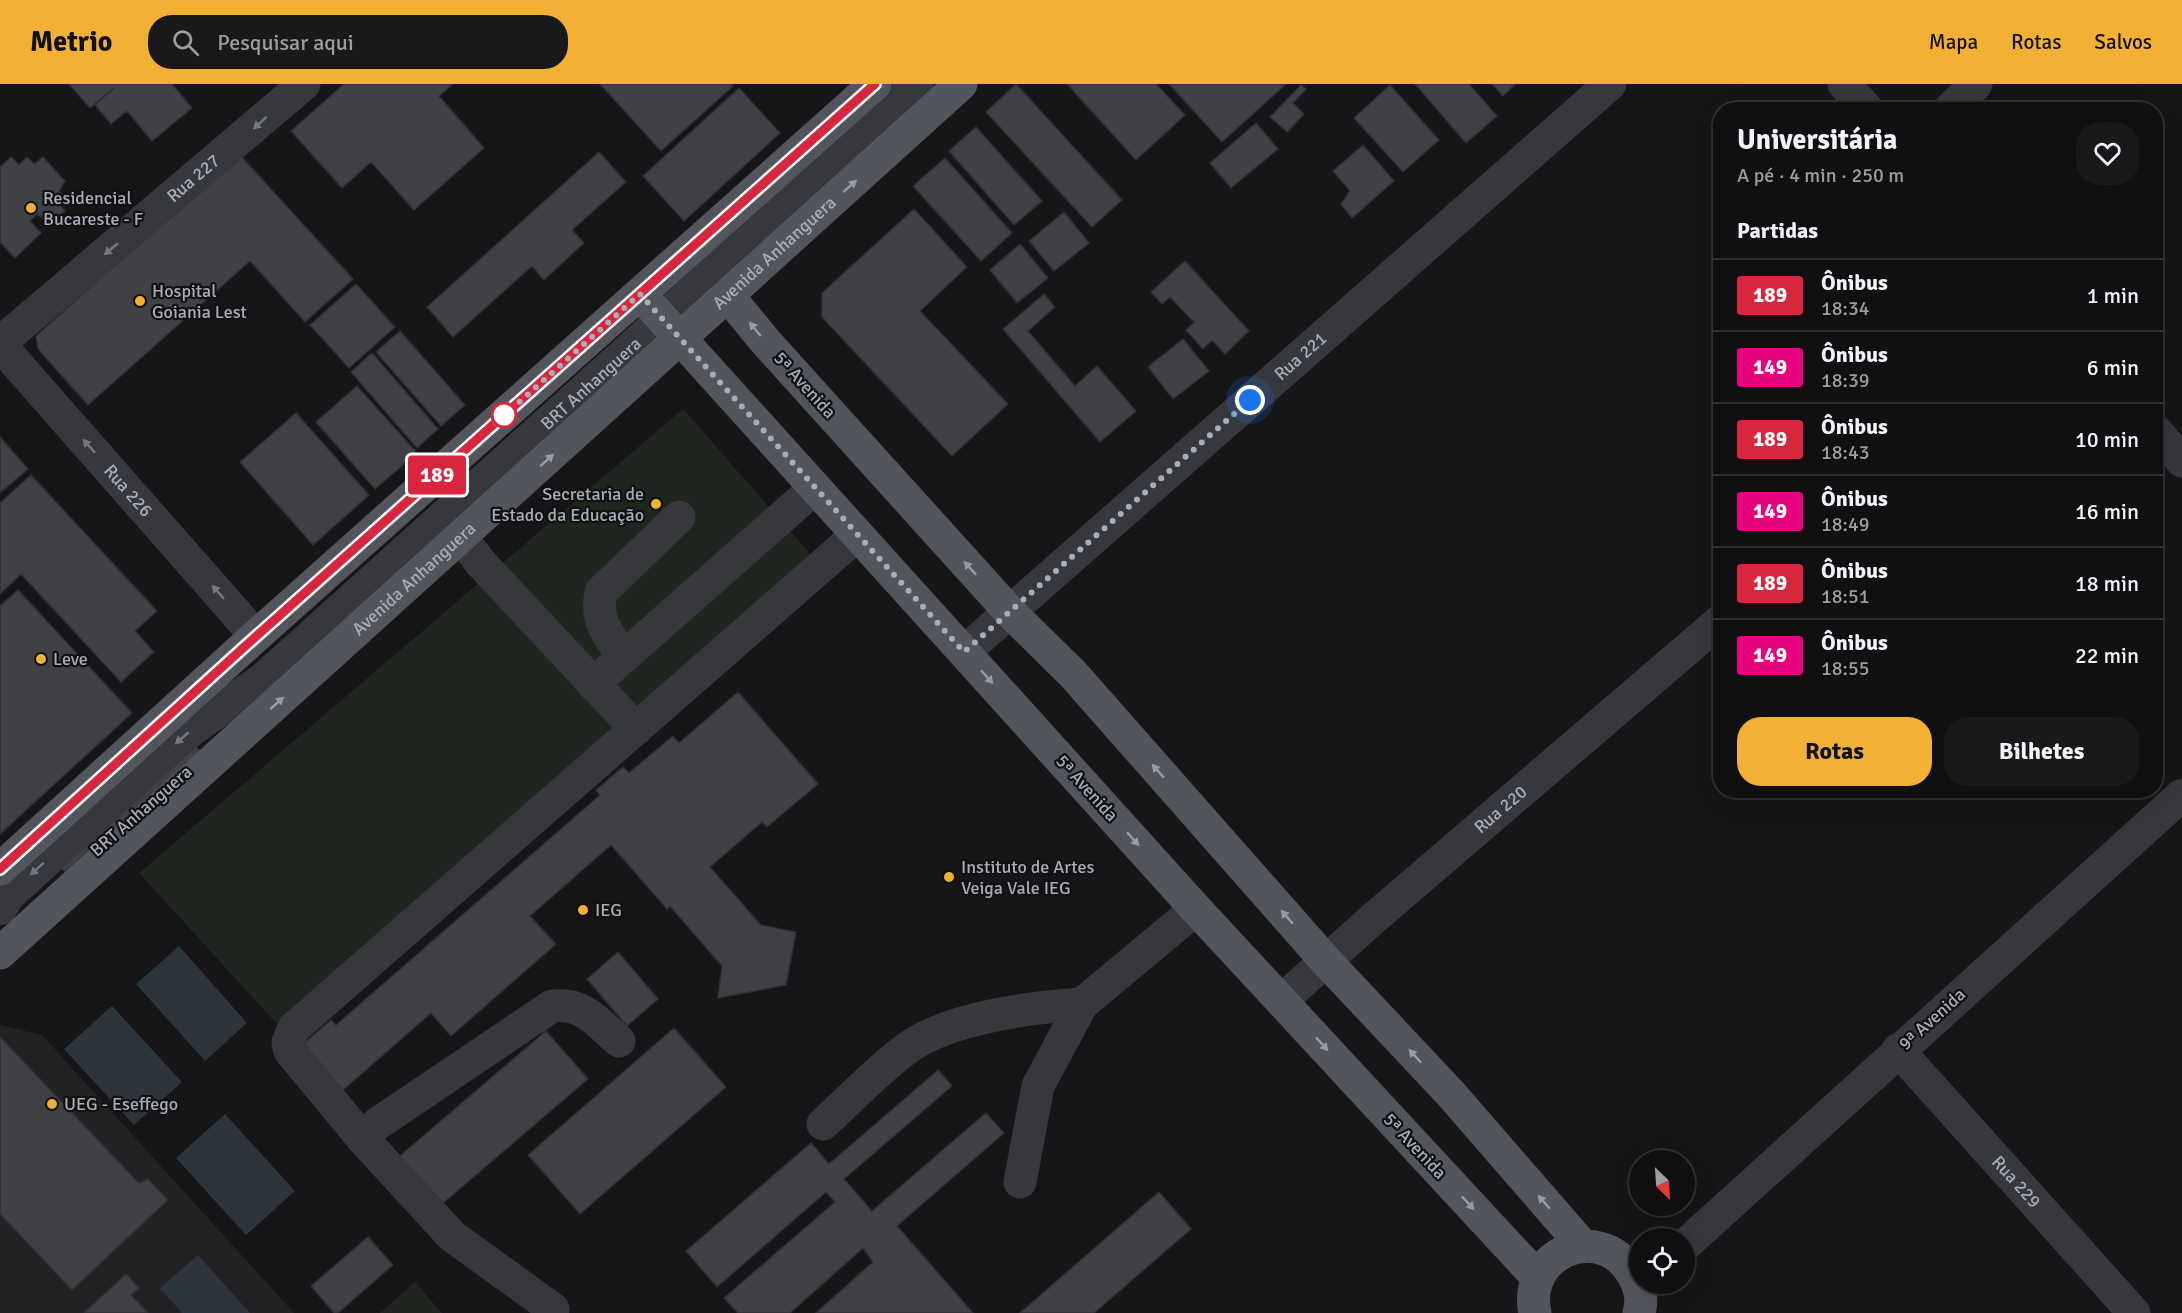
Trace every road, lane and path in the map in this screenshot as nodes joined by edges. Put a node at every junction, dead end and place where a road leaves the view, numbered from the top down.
1 (304, 84) edge
2 (875, 84) edge
3 (917, 84) edge
4 (961, 84) edge
5 (1610, 84) edge
6 (1844, 84) edge
7 (1976, 84) edge
8 (1861, 102) edge
9 (1957, 102) edge
10 (640, 294) junction
11 (729, 297) junction
12 (671, 329) junction
13 (0, 344) edge
14 (2163, 439) edge
15 (2182, 461) edge
16 (815, 488) junction
17 (679, 517) dead end
18 (857, 535) junction
19 (461, 537) junction
20 (1010, 611) junction
21 (1713, 627) edge
22 (256, 636) junction
23 (964, 652) junction
24 (623, 657) junction
25 (263, 679) junction
26 (593, 684) junction
27 (636, 729) junction
28 (2182, 795) edge
29 (0, 869) edge
30 (0, 909) edge
31 (1196, 909) junction
32 (0, 922) edge
33 (0, 953) edge
34 (1326, 961) junction
35 (1282, 1000) junction
36 (1082, 1004) junction
37 (619, 1041) dead end
38 (1898, 1050) junction
39 (823, 1124) dead end
40 (362, 1138) junction
41 (1020, 1182) dead end
42 (1695, 1236) edge
43 (1583, 1246) junction
44 (1629, 1271) edge
45 (1538, 1278) junction
46 (553, 1309) dead end
47 (1535, 1313) edge
48 (2134, 1313) edge

1 -> 13 street, Rua 227
2 - 10 main road
3 - 12 street, BRT Anhanguera
11 -> 4 main road, Avenida Anhanguera
5 - 20 street, Rua 221
6 - 8 street
7 - 9 street
10 - 12 main road, 5ª Avenida
10 - 22 main road
11 - 12 main road, Avenida Anhanguera
20 -> 11 main road, 5ª Avenida
12 - 16 main road, 5ª Avenida
19 -> 12 main road, Avenida Anhanguera
12 - 25 street, BRT Anhanguera
22 -> 13 street, Rua 226
14 - 15 street
16 - 18 main road, 5ª Avenida
16 - 24 street
17 - 24 street
18 - 23 main road, 5ª Avenida
18 - 27 street
19 - 26 street
33 -> 19 main road, Avenida Anhanguera
20 - 23 street, Rua 221
34 -> 20 main road, 5ª Avenida
21 - 34 street, Rua 220
22 - 29 main road
23 -> 31 main road, 5ª Avenida
24 - 26 street
25 -> 30 street, BRT Anhanguera
25 - 32 street, BRT Anhanguera
26 - 27 street
27 - 40 street
28 - 38 street, 9ª Avenida
31 - 35 main road, 5ª Avenida
31 - 36 street
34 - 35 street, Rua 220
43 -> 34 main road, 5ª Avenida
35 -> 45 main road, 5ª Avenida
36 - 39 street
36 - 41 street
37 - 40 street
38 - 42 street, 9ª Avenida
38 - 48 street, Rua 229
40 - 46 street
43 - 44 main road
43 - 45 main road
45 - 47 main road

